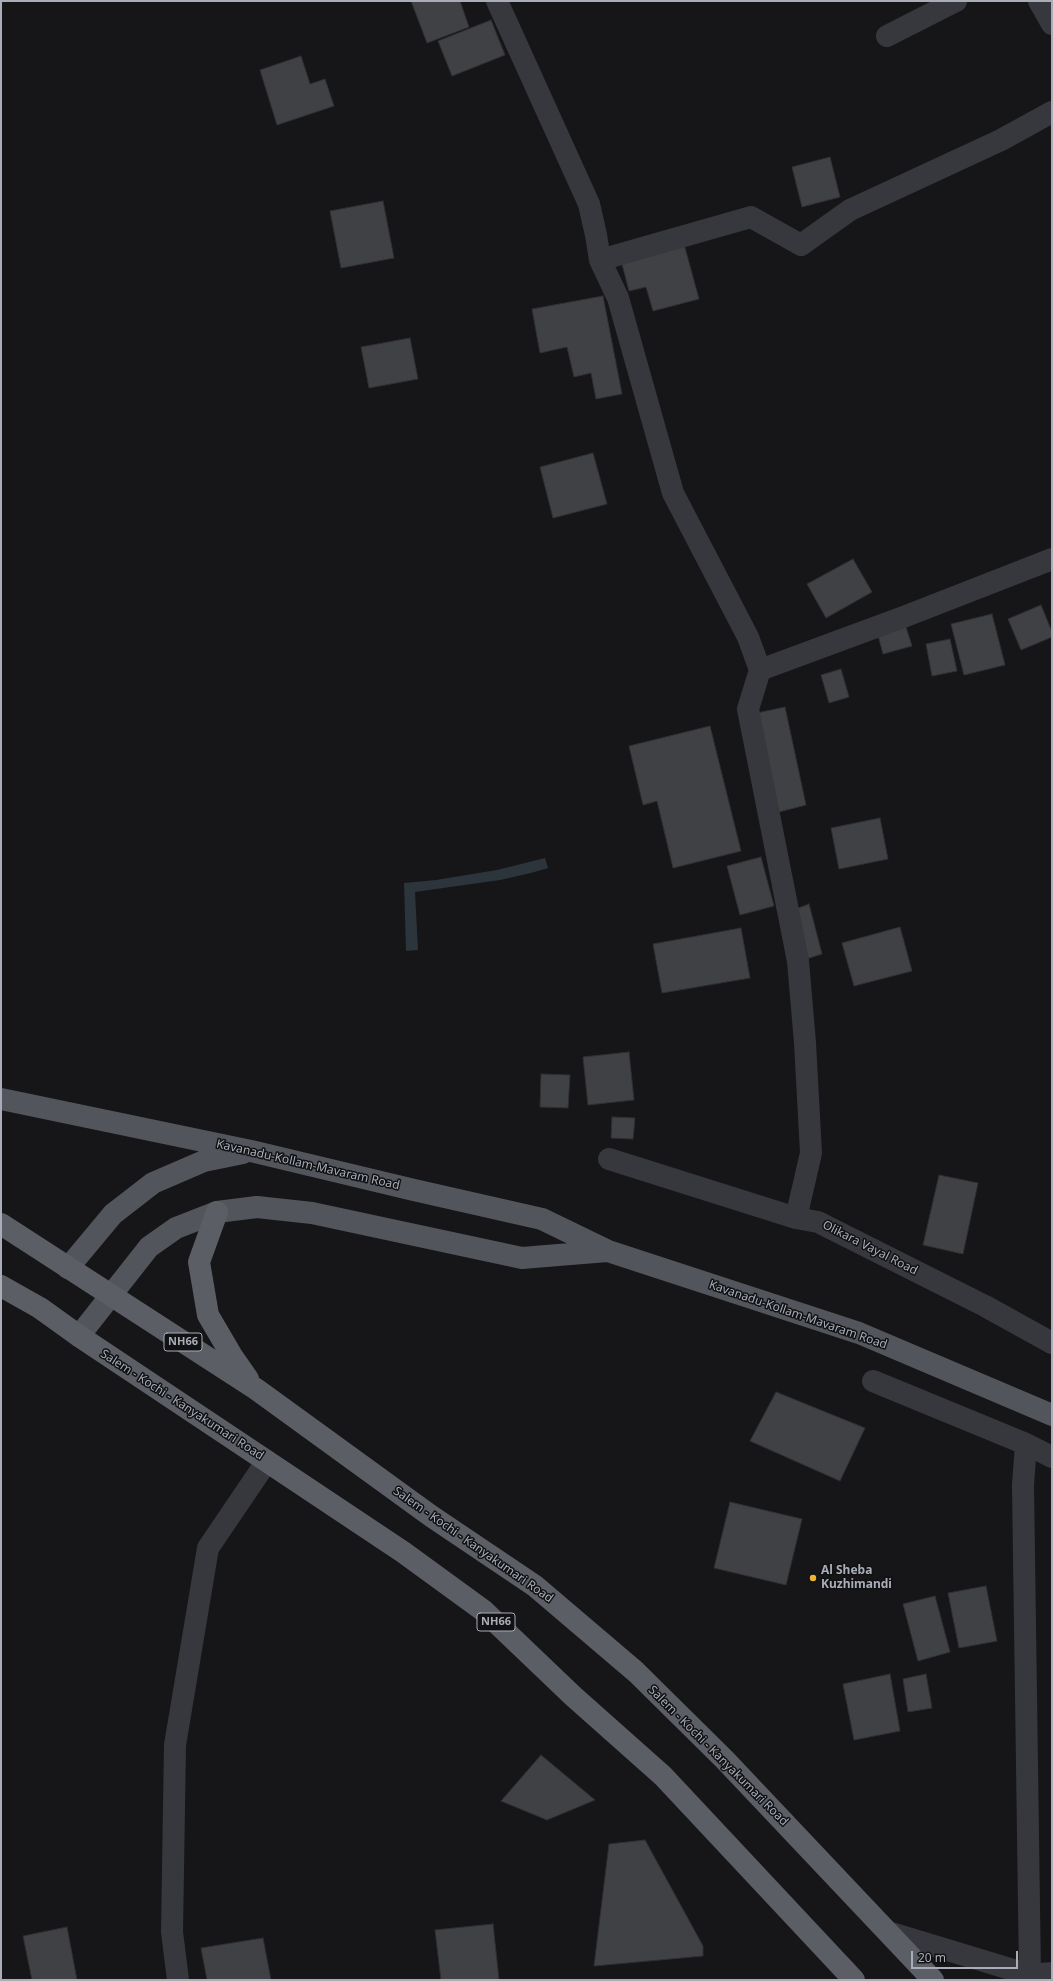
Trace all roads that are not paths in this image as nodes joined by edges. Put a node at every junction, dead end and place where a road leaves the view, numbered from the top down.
1 (496, 1) edge
2 (956, 1) edge
3 (1039, 1) edge
4 (1052, 24) edge
5 (887, 36) dead end
6 (1052, 112) edge
7 (600, 260) junction
8 (1052, 559) edge
9 (760, 670) junction
10 (1, 1099) edge
11 (251, 1151) junction
12 (609, 1159) dead end
13 (217, 1212) junction
14 (796, 1218) junction
15 (1, 1224) edge
16 (608, 1251) junction
17 (68, 1268) junction
18 (1, 1286) edge
19 (111, 1295) junction
20 (79, 1336) junction
21 (1052, 1342) edge
22 (873, 1381) dead end
23 (256, 1389) junction
24 (1052, 1415) edge
25 (1026, 1444) junction
26 (1052, 1457) edge
27 (267, 1461) junction
28 (888, 1932) junction
29 (1052, 1973) edge
30 (847, 1975) edge
31 (1032, 1978) edge
32 (178, 1980) edge
33 (933, 1980) edge

1 - 7 street
2 - 5 street
3 - 4 street
6 - 7 street
7 - 9 street
8 - 9 street
9 - 14 street
10 - 11 main road, Kavanadu-Kollam-Mavaram Road
11 - 16 main road, Kavanadu-Kollam-Mavaram Road
11 - 17 main road
12 - 14 street, Olikara Vayal Road
13 - 16 main road, Kavanadu-Kollam-Mavaram Road
13 - 19 main road, Kavanadu-Kollam-Mavaram Road
13 - 23 highway
14 - 21 street, Olikara Vayal Road
15 - 17 highway, Salem - Kochi - Kanyakumari Road / NH66
16 - 24 main road, Kavanadu-Kollam-Mavaram Road
17 - 19 highway, Salem - Kochi - Kanyakumari Road / NH66
18 - 20 highway, Salem - Kochi - Kanyakumari Road / NH66
19 - 20 main road, Kavanadu-Kollam-Mavaram Road
19 - 23 highway, Salem - Kochi - Kanyakumari Road / NH66
20 - 27 highway, Salem - Kochi - Kanyakumari Road / NH66
22 - 25 street
23 - 28 highway, Salem - Kochi - Kanyakumari Road / NH66
25 - 26 street
25 - 31 street
27 - 30 highway, Salem - Kochi - Kanyakumari Road / NH66
27 - 32 street
28 - 31 street
28 - 33 highway, Salem - Kochi - Kanyakumari Road / NH66
29 - 31 street

